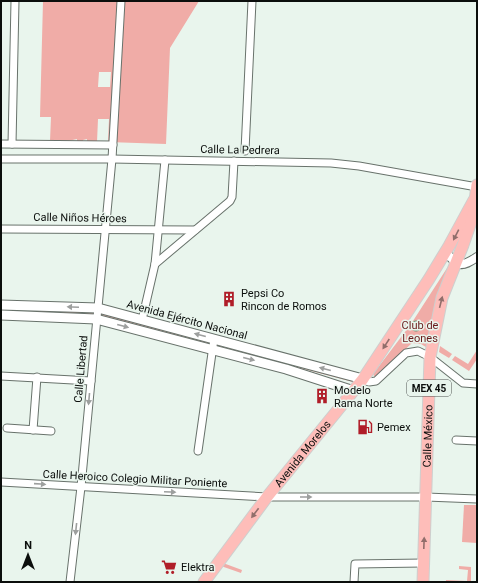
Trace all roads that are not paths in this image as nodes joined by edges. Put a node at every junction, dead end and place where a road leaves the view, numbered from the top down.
1 (15, 1) edge
2 (121, 1) edge
3 (252, 1) edge
4 (1, 144) edge
5 (12, 144) junction
6 (113, 145) junction
7 (245, 151) dead end
8 (1, 158) edge
9 (112, 159) junction
10 (165, 160) junction
11 (234, 161) junction
12 (477, 186) edge
13 (474, 200) junction
14 (1, 228) edge
15 (105, 229) junction
16 (158, 230) junction
17 (195, 230) junction
18 (446, 253) junction
19 (477, 257) edge
20 (456, 263) junction
21 (155, 264) junction
22 (1, 305) edge
23 (98, 308) junction
24 (1, 315) edge
25 (96, 319) junction
26 (142, 320) junction
27 (214, 339) junction
28 (213, 350) junction
29 (430, 357) junction
30 (290, 360) junction
31 (286, 369) junction
32 (1, 376) edge
33 (37, 377) junction
34 (363, 379) junction
35 (91, 381) junction
36 (477, 384) edge
37 (354, 391) junction
38 (7, 428) dead end
39 (34, 430) junction
40 (51, 431) dead end
41 (456, 440) dead end
42 (477, 441) edge
43 (198, 451) dead end
44 (1, 482) edge
45 (81, 487) junction
46 (267, 497) junction
47 (426, 497) junction
48 (477, 499) edge
49 (424, 563) junction
50 (70, 582) edge
51 (204, 582) edge
52 (354, 582) edge
53 (423, 582) edge

1 - 5 street
2 - 6 street, Calle Libertad
3 - 7 street
4 - 5 street
5 - 6 street
6 - 9 street, Calle Libertad
8 - 9 street, Calle La Pedrera
9 - 10 street, Calle La Pedrera
9 - 15 street, Calle Libertad
10 - 11 street, Calle La Pedrera
10 - 16 street
11 - 12 street, Calle La Pedrera
11 - 17 street
12 - 13 main road, MEX 45
13 -> 18 main road, Avenida Morelos / MEX 45
13 - 20 main road, Calle México / MEX 45
14 - 15 street, Calle Niños Héroes
15 - 16 street, Calle Niños Héroes
15 - 23 street, Calle Libertad
16 - 17 street, Calle Niños Héroes
16 - 21 street
17 - 21 street
18 - 20 street
18 -> 34 main road, Avenida Morelos / MEX 45
19 - 20 street
29 -> 20 main road, Calle México / MEX 45
21 - 26 street
23 -> 22 main road, Avenida Ejército Nacional
23 - 25 street, Calle Libertad
23 - 26 main road, Avenida Ejército Nacional
24 - 25 main road, Avenida Ejército Nacional
25 -> 28 main road, Avenida Ejército Nacional
25 - 35 street, Calle Libertad
27 -> 26 main road, Avenida Ejército Nacional
27 - 28 street
27 - 30 main road, Avenida Ejército Nacional
28 -> 31 main road, Avenida Ejército Nacional
28 - 43 street
29 - 34 street
29 - 36 street
29 - 47 main road, Calle México / MEX 45
30 - 31 main road
34 -> 30 main road, Avenida Ejército Nacional
31 - 37 main road, Avenida Ejército Nacional
32 - 33 street
33 - 35 street
33 - 39 street
34 - 37 main road, Avenida Morelos / MEX 45
35 -> 45 street, Calle Libertad
37 - 46 main road, Avenida Morelos / MEX 45
38 - 39 street
39 - 40 street
41 - 42 street
44 -> 45 street, Calle Heroico Colegio Militar Poniente
45 -> 46 street, Calle Heroico Colegio Militar Poniente
45 -> 50 street, Calle Libertad
46 -> 47 street, Calle Heroico Colegio Militar Poniente
46 -> 51 main road, Avenida Morelos / MEX 45
47 - 48 street, Calle Heroico Colegio Militar Poniente
49 -> 47 main road, Calle México / MEX 45
49 - 52 street
49 - 53 main road, Calle México / MEX 45

